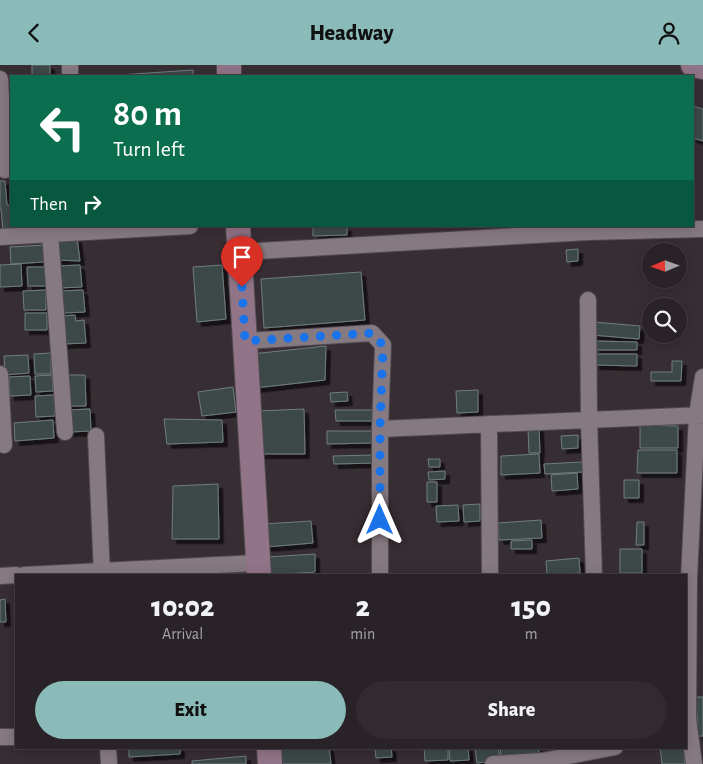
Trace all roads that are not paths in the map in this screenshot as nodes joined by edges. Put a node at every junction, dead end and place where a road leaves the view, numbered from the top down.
1 (692, 65) edge
2 (703, 67) edge
3 (0, 79) edge
4 (1, 110) edge
5 (5, 170) edge
6 (170, 227) edge
7 (238, 227) edge
8 (703, 229) edge
9 (50, 233) junction
10 (0, 237) edge
11 (240, 252) junction
12 (588, 300) dead end
13 (245, 341) junction
14 (0, 374) edge
15 (703, 377) edge
16 (0, 382) edge
17 (700, 415) edge
18 (589, 419) junction
19 (488, 424) junction
20 (380, 429) junction
21 (64, 432) dead end
22 (96, 435) dead end
23 (4, 445) dead end
24 (259, 569) edge
25 (102, 573) edge
26 (63, 574) edge
27 (380, 574) edge
28 (490, 574) edge
29 (594, 574) edge
30 (15, 575) edge
31 (0, 576) edge
32 (696, 579) edge
33 (688, 734) edge
34 (0, 737) edge
35 (15, 737) edge
36 (108, 749) edge
37 (269, 749) edge
38 (605, 749) edge
39 (109, 764) edge
40 (270, 764) edge
41 (493, 764) edge
42 (694, 764) edge

1 - 2 street
3 - 4 street
4 - 5 street
6 - 9 street
7 - 11 street
8 - 11 street
9 - 10 street
9 - 21 street
11 - 13 street
12 - 18 street
13 - 20 street
13 - 24 street
14 - 16 street
15 - 17 street
16 - 23 street
17 - 18 street
17 - 32 street
18 - 19 street
18 - 29 street
19 - 20 street
19 - 28 street
20 - 27 street
22 - 25 street
24 - 25 street
25 - 26 street
30 - 31 street
32 - 33 street
33 - 42 street
34 - 35 street
36 - 39 street
37 - 40 street
38 - 41 street

